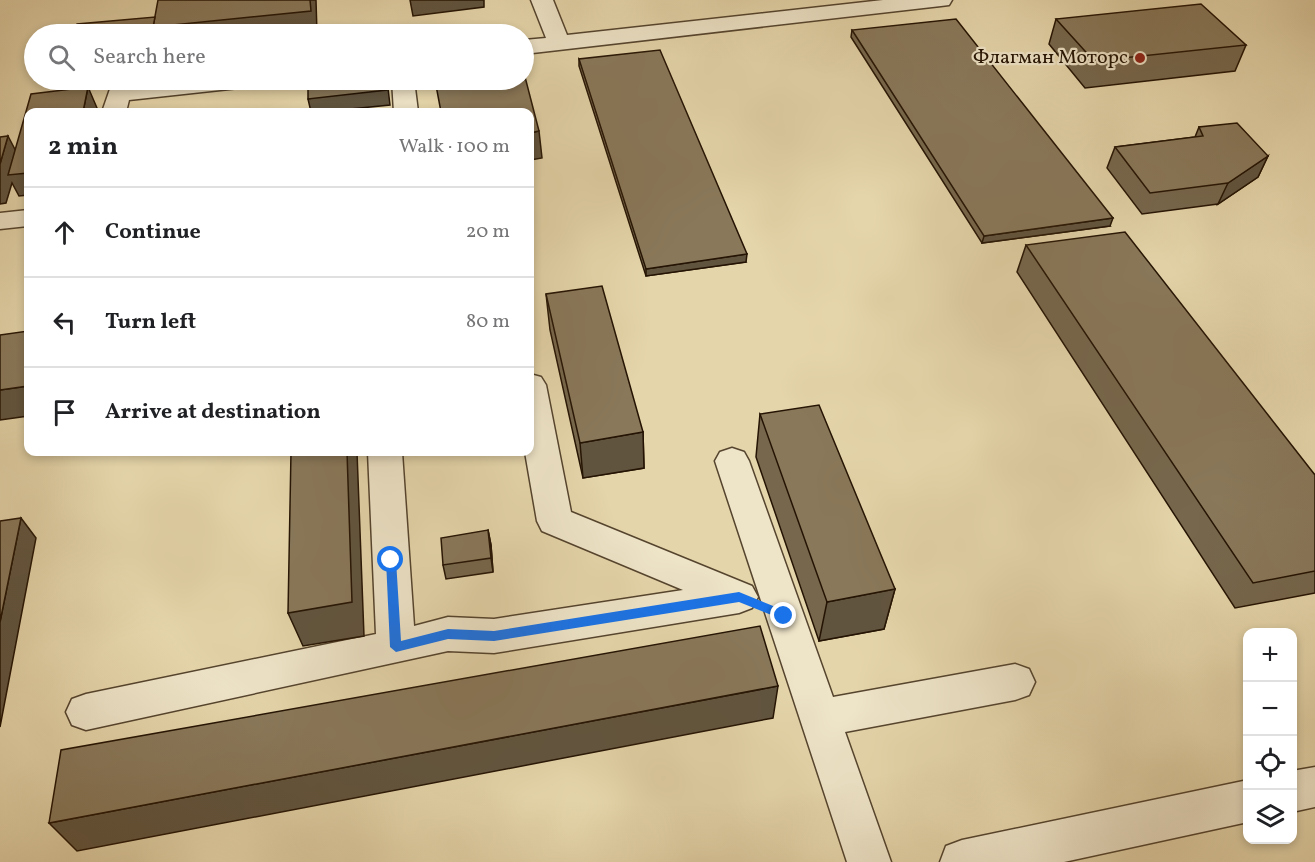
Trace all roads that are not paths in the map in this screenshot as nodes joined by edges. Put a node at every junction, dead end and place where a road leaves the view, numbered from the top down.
1 (542, 0) edge
2 (941, 0) edge
3 (559, 42) junction
4 (534, 46) edge
5 (155, 90) edge
6 (404, 90) edge
7 (115, 108) edge
8 (406, 108) edge
9 (24, 218) edge
10 (0, 221) edge
11 (534, 407) edge
12 (385, 456) edge
13 (732, 461) dead end
14 (739, 597) junction
15 (784, 616) junction
16 (396, 647) junction
17 (1015, 682) dead end
18 (86, 712) dead end
19 (819, 718) junction
20 (1315, 787) edge
21 (1297, 791) edge
22 (1243, 802) edge
23 (1008, 858) edge
24 (869, 862) edge
25 (962, 862) edge

1 - 3 street
2 - 3 street
3 - 4 street
5 - 7 street
6 - 8 street
9 - 10 street
11 - 14 street
12 - 16 street
13 - 15 street
14 - 15 street
14 - 16 street
15 - 19 street
16 - 18 street
17 - 19 street
19 - 24 street
20 - 21 street
22 - 23 street
23 - 25 street

